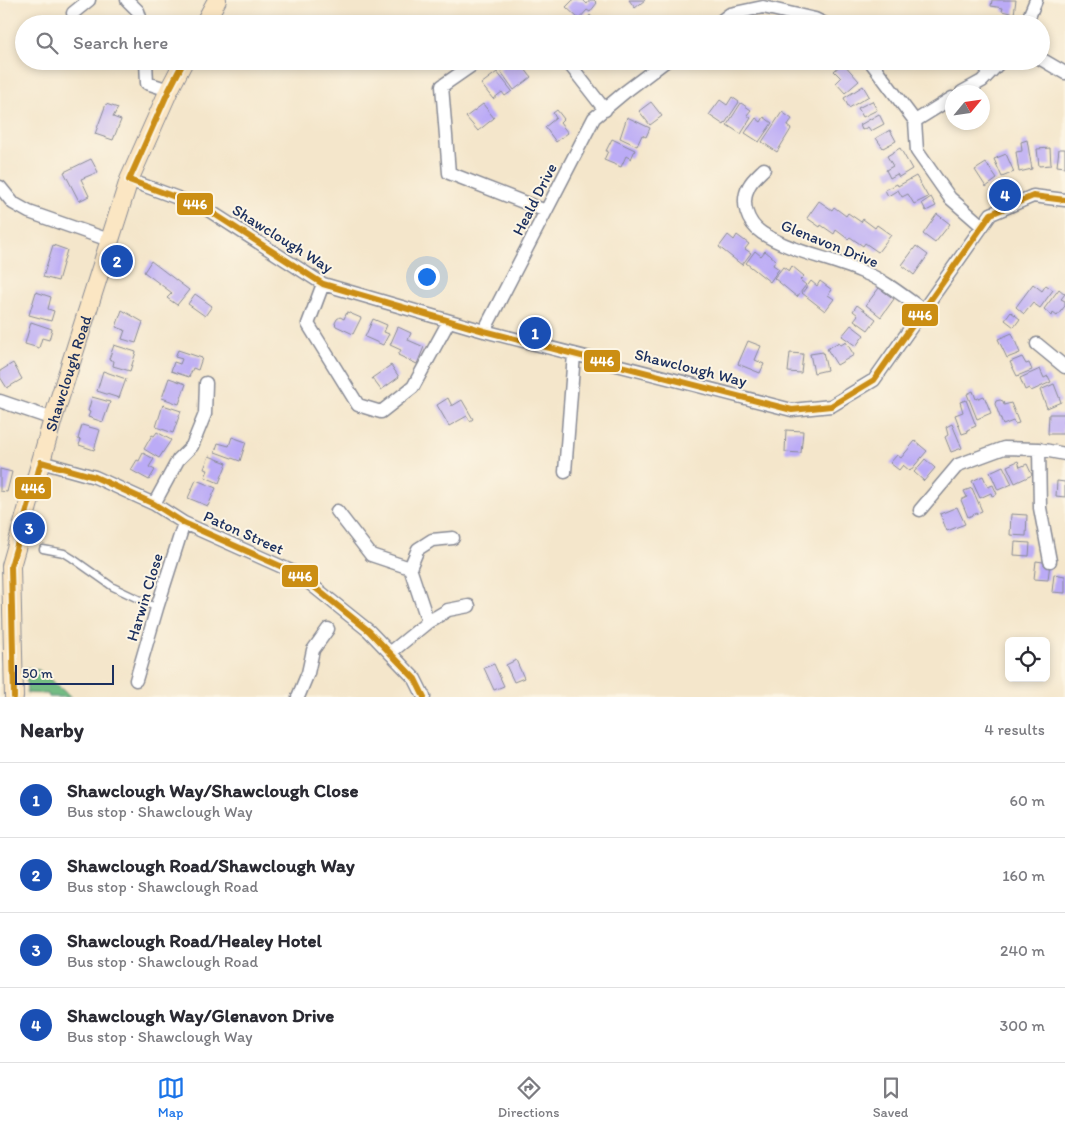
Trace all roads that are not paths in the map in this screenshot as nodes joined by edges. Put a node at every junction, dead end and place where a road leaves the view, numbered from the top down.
1 (89, 0) edge
2 (127, 0) edge
3 (216, 0) edge
4 (1036, 0) edge
5 (73, 13) dead end
6 (139, 15) edge
7 (208, 15) edge
8 (729, 15) edge
9 (798, 15) edge
10 (1030, 15) edge
11 (1050, 64) edge
12 (146, 70) edge
13 (179, 70) edge
14 (465, 70) edge
15 (574, 70) edge
16 (654, 70) edge
17 (877, 70) edge
18 (992, 70) edge
19 (1065, 73) edge
20 (974, 85) edge
21 (169, 90) junction
22 (945, 102) edge
23 (605, 110) junction
24 (914, 121) junction
25 (764, 169) dead end
26 (128, 180) junction
27 (0, 186) edge
28 (1065, 200) edge
29 (546, 211) junction
30 (982, 226) junction
31 (109, 240) junction
32 (323, 284) junction
33 (923, 310) junction
34 (449, 320) junction
35 (484, 331) junction
36 (1037, 344) dead end
37 (574, 354) junction
38 (1065, 367) edge
39 (206, 383) dead end
40 (0, 401) edge
41 (53, 419) junction
42 (1039, 449) junction
43 (1065, 454) edge
44 (41, 462) junction
45 (565, 472) dead end
46 (154, 504) junction
47 (920, 510) dead end
48 (337, 511) dead end
49 (184, 523) junction
50 (453, 538) dead end
51 (43, 549) dead end
52 (1050, 561) dead end
53 (410, 568) junction
54 (469, 606) dead end
55 (157, 608) junction
56 (428, 622) junction
57 (328, 628) dead end
58 (390, 653) junction
59 (136, 680) dead end
60 (14, 697) edge
61 (298, 697) edge
62 (424, 697) edge

1 - 5 street
2 - 6 street
3 - 7 main road
4 - 10 street
8 - 9 street
11 - 19 street
12 - 21 street
13 - 21 main road, Shawclough Road
14 - 29 street
15 - 23 street
16 - 23 street, Heald Drive
17 - 24 street
18 - 20 street
21 - 26 main road, Shawclough Road
22 - 24 street
23 - 29 street, Heald Drive
24 - 30 street
25 - 33 street, Glenavon Drive
26 - 31 main road, Shawclough Road
26 - 32 street, Shawclough Way
27 - 31 street
28 - 30 street, Shawclough Way
29 - 35 street, Heald Drive
30 - 33 street, Shawclough Way
31 - 41 main road, Shawclough Road
32 - 34 street, Shawclough Way
32 - 34 street
33 - 37 street, Shawclough Way
34 - 35 street, Shawclough Way
35 - 37 street, Shawclough Way
36 - 38 street
37 - 45 street
39 - 46 street
40 - 41 street
41 - 44 main road, Shawclough Road
42 - 43 street
42 - 47 street
42 - 52 street
44 - 46 street, Paton Street
44 - 60 main road, Shawclough Road
46 - 49 street, Paton Street
48 - 53 street
49 - 55 street, Harwin Close
49 - 58 street, Paton Street
50 - 53 street
51 - 55 lane
53 - 56 street
54 - 56 street
55 - 59 street, Harwin Close
56 - 58 street
57 - 61 street
58 - 62 street, Paton Street

